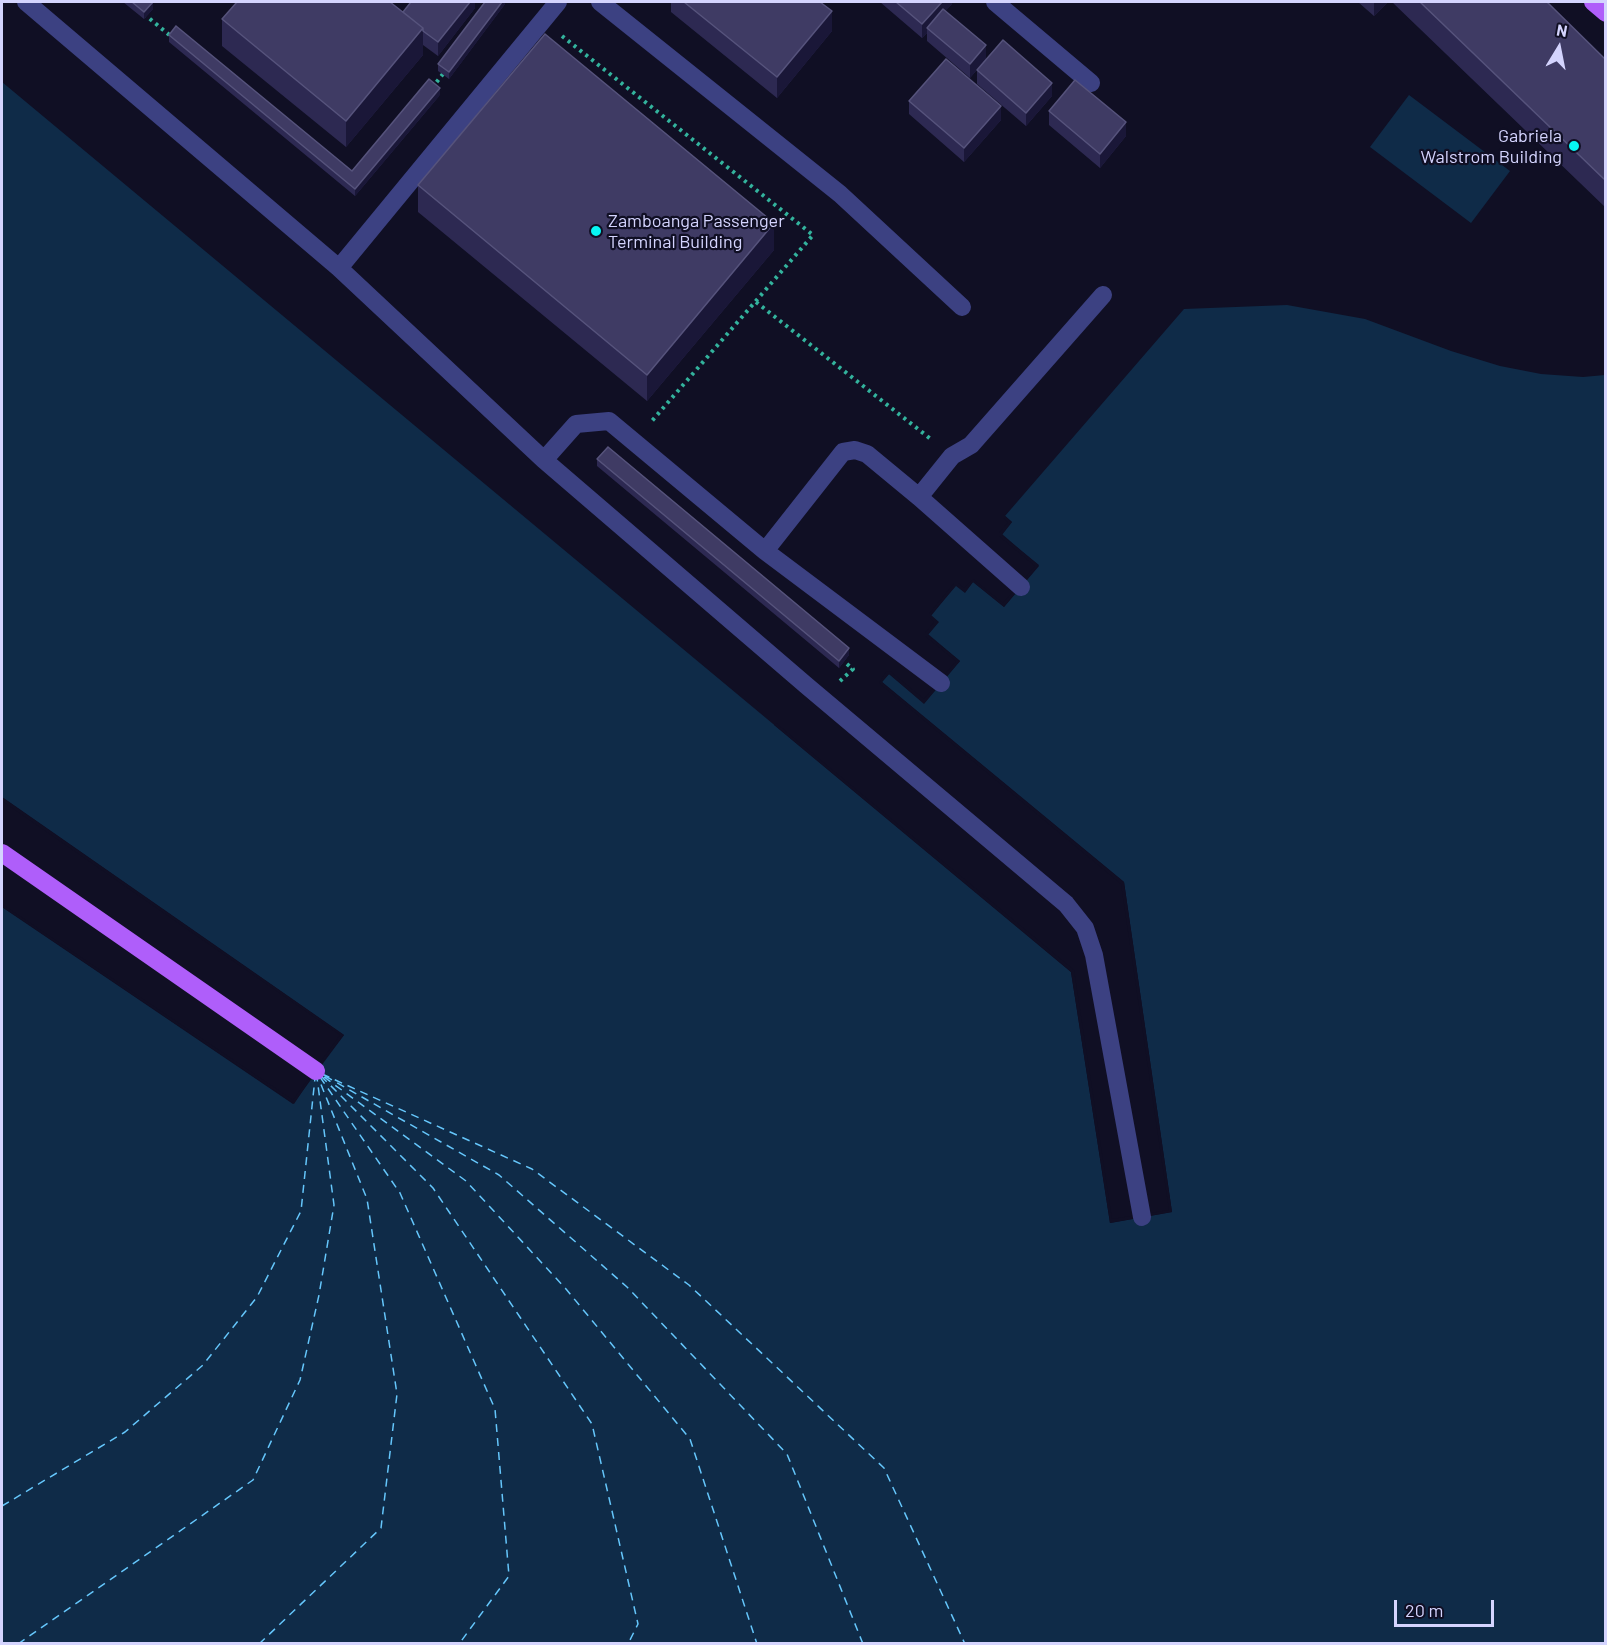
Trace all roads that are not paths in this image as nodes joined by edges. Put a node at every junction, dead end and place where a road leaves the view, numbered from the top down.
1 (26, 2) edge
2 (558, 2) edge
3 (600, 2) edge
4 (995, 2) edge
5 (1593, 2) edge
6 (1605, 13) edge
7 (1092, 83) dead end
8 (339, 268) junction
9 (1103, 295) dead end
10 (962, 307) dead end
11 (544, 460) junction
12 (919, 497) junction
13 (765, 551) junction
14 (1021, 587) dead end
15 (941, 683) dead end
16 (2, 853) edge
17 (316, 1071) dead end
18 (1142, 1217) dead end

1 - 8 street
2 - 8 street
3 - 10 street
4 - 7 street
5 - 6 main road
8 - 11 street
9 - 12 street
11 - 13 street
11 - 18 street
12 - 13 street
12 - 14 street
13 - 15 street
16 - 17 main road

